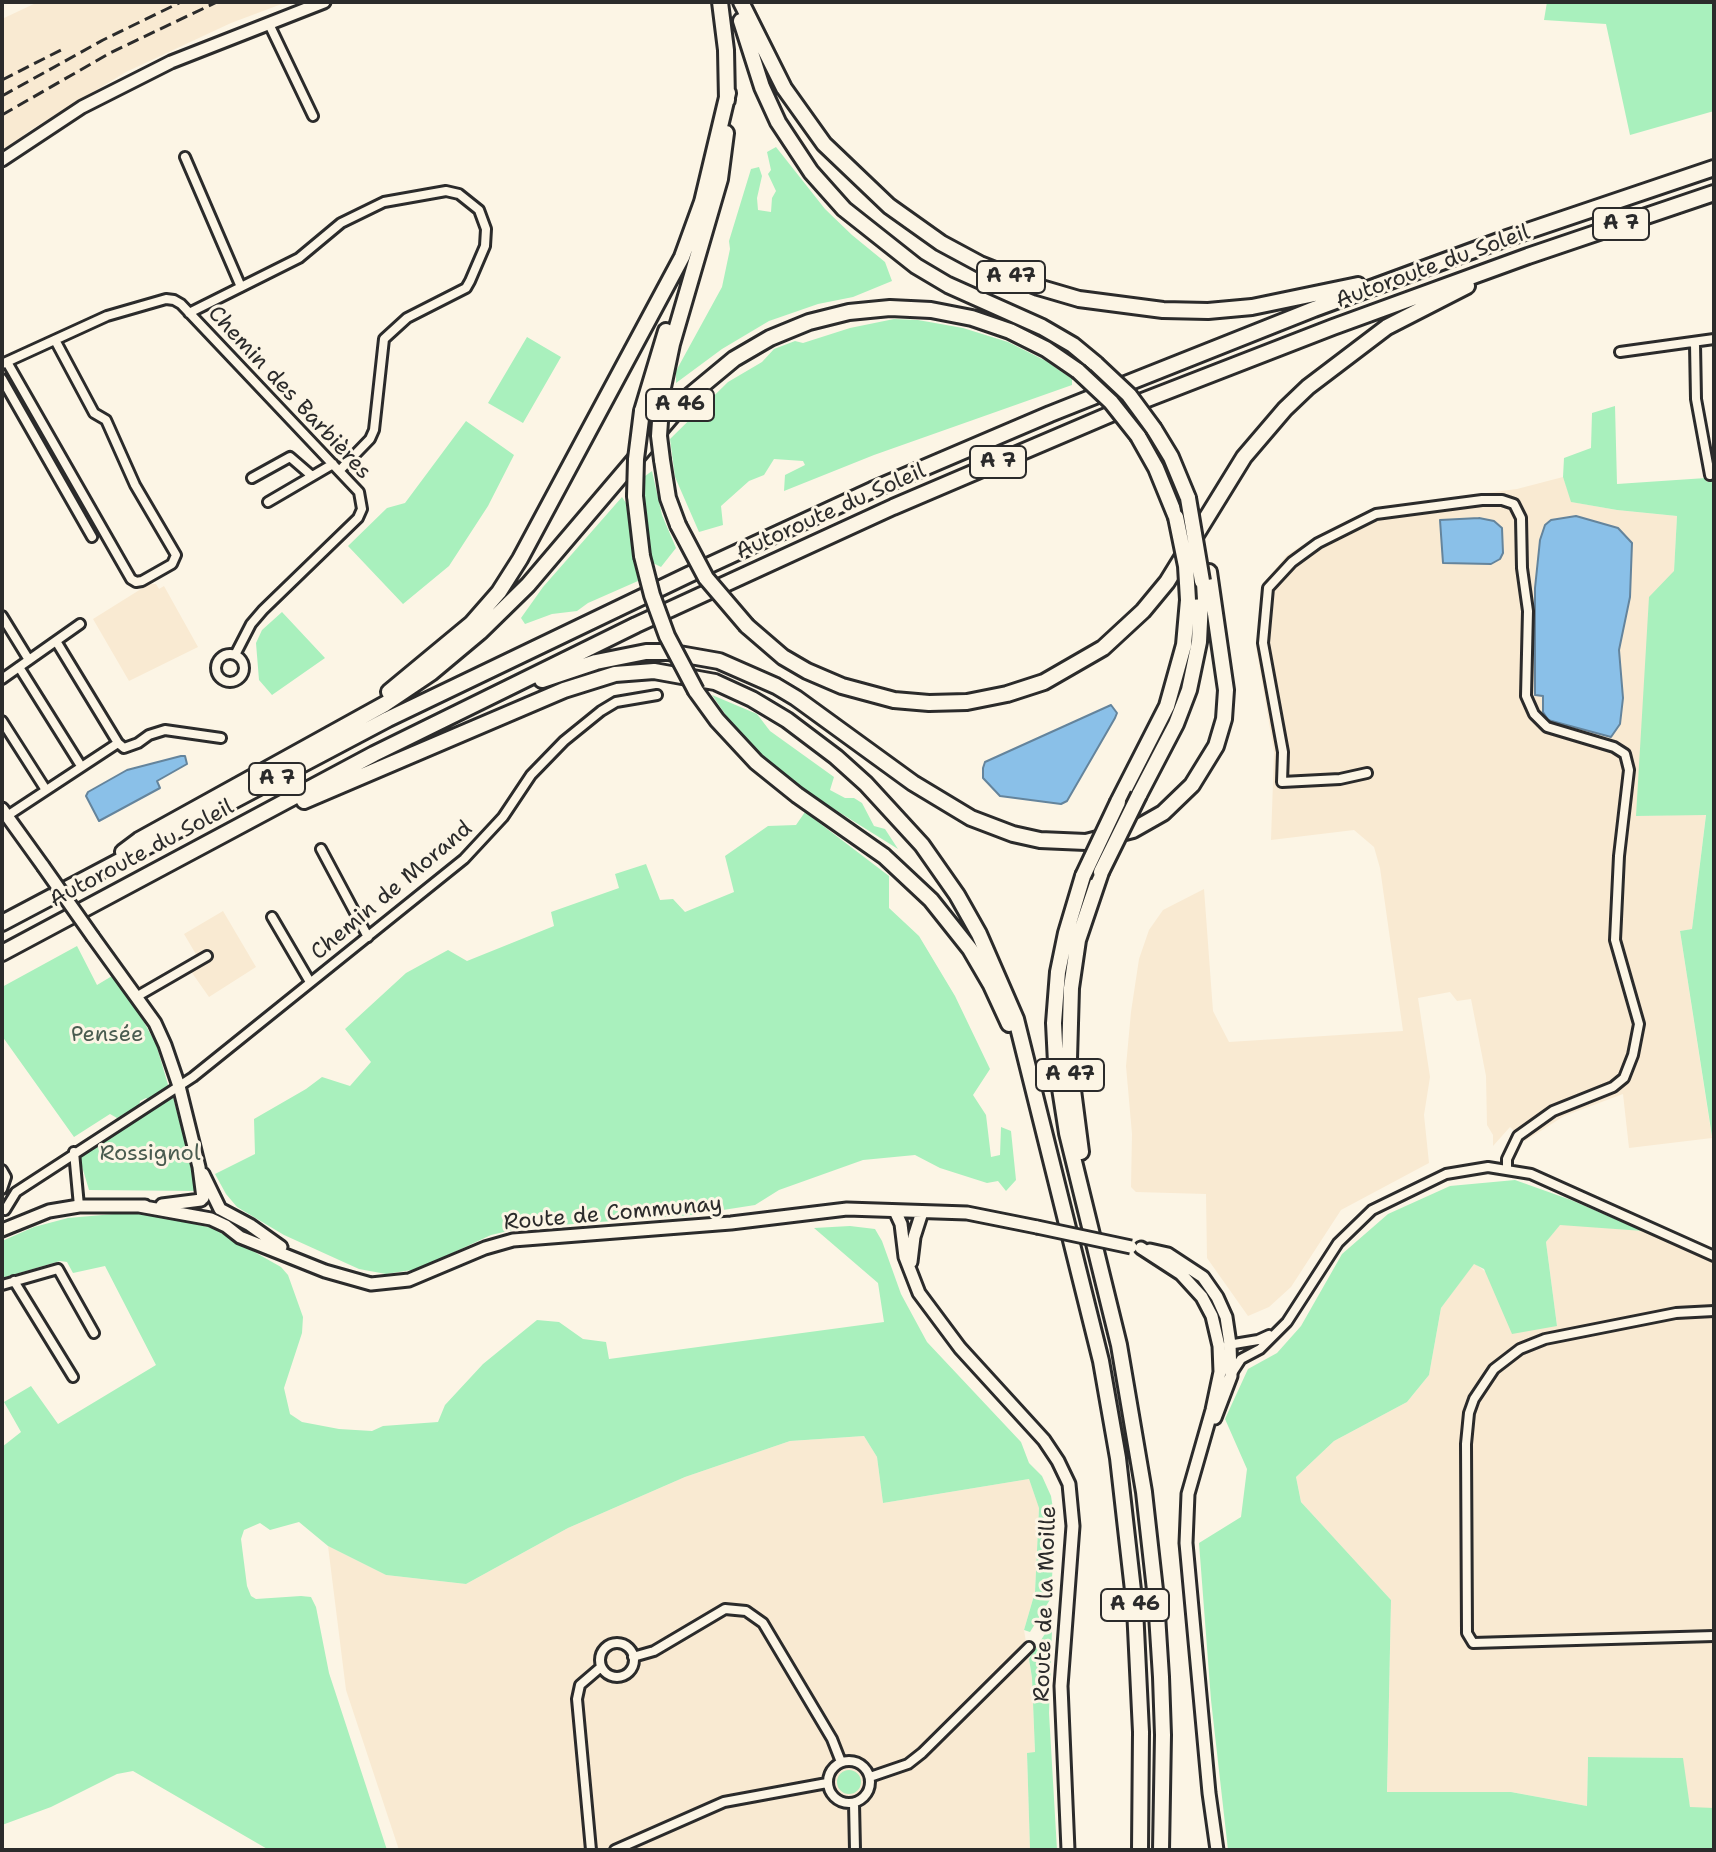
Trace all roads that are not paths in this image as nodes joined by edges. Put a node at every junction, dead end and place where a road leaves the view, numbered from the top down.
1 (324, 2) edge
2 (720, 2) edge
3 (738, 2) edge
4 (269, 24) junction
5 (728, 93) junction
6 (313, 116) dead end
7 (185, 157) dead end
8 (2, 160) edge
9 (1714, 168) edge
10 (1714, 193) edge
11 (1528, 256) junction
12 (1410, 273) junction
13 (691, 275) junction
14 (241, 287) junction
15 (189, 313) junction
16 (1714, 339) edge
17 (55, 340) junction
18 (1695, 344) junction
19 (1620, 352) dead end
20 (4, 363) edge
21 (2, 379) edge
22 (336, 467) junction
23 (1710, 475) dead end
24 (312, 476) junction
25 (252, 478) dead end
26 (268, 502) dead end
27 (92, 537) dead end
28 (1205, 576) junction
29 (2, 616) edge
30 (80, 624) dead end
31 (56, 641) junction
32 (235, 655) dead end
33 (29, 660) junction
34 (19, 667) junction
35 (2, 679) edge
36 (657, 695) dead end
37 (481, 701) junction
38 (370, 713) junction
39 (2, 721) edge
40 (221, 738) dead end
41 (118, 743) junction
42 (81, 766) junction
43 (1367, 773) dead end
44 (46, 790) junction
45 (4, 812) edge
46 (226, 834) junction
47 (321, 849) dead end
48 (91, 875) junction
49 (272, 917) dead end
50 (2, 923) edge
51 (368, 937) junction
52 (2, 953) edge
53 (207, 956) dead end
54 (310, 982) junction
55 (136, 997) junction
56 (1033, 1084) junction
57 (179, 1086) junction
58 (74, 1152) junction
59 (1507, 1169) junction
60 (2, 1170) edge
61 (2, 1189) edge
62 (210, 1201) junction
63 (79, 1206) junction
64 (139, 1206) junction
65 (3, 1209) edge
66 (895, 1211) junction
67 (922, 1212) junction
68 (208, 1218) junction
69 (7, 1227) edge
70 (1136, 1247) junction
71 (1714, 1256) edge
72 (294, 1257) junction
73 (910, 1270) junction
74 (1104, 1279) junction
75 (14, 1281) junction
76 (2, 1285) edge
77 (1714, 1311) edge
78 (94, 1333) dead end
79 (1273, 1333) junction
80 (1229, 1350) junction
81 (73, 1377) dead end
82 (1198, 1455) junction
83 (1714, 1636) edge
84 (1029, 1647) dead end
85 (633, 1657) junction
86 (601, 1667) junction
87 (841, 1762) junction
88 (870, 1777) junction
89 (827, 1783) junction
90 (854, 1803) junction
91 (591, 1850) edge
92 (615, 1850) edge
93 (855, 1850) edge
94 (1068, 1850) edge
95 (1140, 1850) edge
96 (1161, 1850) edge
97 (1217, 1850) edge

1 - 4 street
2 - 5 highway
3 - 12 highway, A 47
3 - 28 highway, A 47, bridge
4 - 6 street
4 - 8 street
5 - 13 highway
5 - 38 highway
7 - 14 street
9 - 12 highway, Autoroute du Soleil / A 7
10 - 11 highway, Autoroute du Soleil / A 7
11 - 13 highway, bridge
11 - 37 highway, Autoroute du Soleil / A 7
12 - 48 highway, Autoroute du Soleil / A 7
13 - 56 highway, bridge
14 - 15 street
14 - 22 street
15 - 17 street, Chemin des Barbières
15 - 22 street, Chemin des Barbières
16 - 18 street
17 - 20 street, Chemin des Barbières
17 - 20 street
18 - 19 street
18 - 23 street
21 - 27 street
22 - 24 street
22 - 32 street, Chemin des Barbières
24 - 25 street
24 - 26 street
28 - 37 highway
28 - 74 highway, A 47, bridge
29 - 33 street
30 - 31 street
31 - 33 street
31 - 41 street
33 - 34 street
34 - 35 street
34 - 42 street
36 - 51 street, Chemin de Morand
37 - 46 highway, Autoroute du Soleil / A 7
38 - 48 highway, A 46
38 - 74 highway, A 46, bridge
39 - 44 street
40 - 41 street
41 - 42 street
42 - 44 street
43 - 59 street
44 - 45 street
45 - 55 street, bridge
46 - 52 highway, Autoroute du Soleil / A 7
46 - 56 highway, A 46
47 - 51 street
48 - 50 highway, Autoroute du Soleil / A 7
49 - 54 street
51 - 54 street, Chemin de Morand
53 - 55 street
54 - 57 street, Chemin de Morand
55 - 57 street
56 - 95 highway, A 46
57 - 58 street, Chemin de Morand
57 - 62 street
58 - 63 street
58 - 65 street, Chemin de Morand
59 - 71 street
59 - 79 street
60 - 61 street
62 - 64 street
62 - 68 street
62 - 68 street
62 - 72 street, Route de Communay
63 - 64 street
63 - 69 street
64 - 68 street, Route de Communay
65 - 69 street
66 - 67 street, Route de Communay
66 - 72 street, Route de Communay
66 - 73 street, Route de la Moille
67 - 70 street, Route de Communay, bridge
67 - 73 street
68 - 72 street, Route de Communay
70 - 80 street
70 - 80 street
73 - 94 street, Route de la Moille
74 - 96 highway, A 46
75 - 76 street
75 - 78 street
75 - 81 street
77 - 83 street
79 - 80 street
79 - 80 street
80 - 82 street
80 - 82 street
82 - 97 street
84 - 88 street
85 - 86 street
85 - 86 street
85 - 87 street
86 - 91 street
87 - 88 street
87 - 89 street
88 - 90 street
89 - 90 street
89 - 92 street
90 - 93 street

